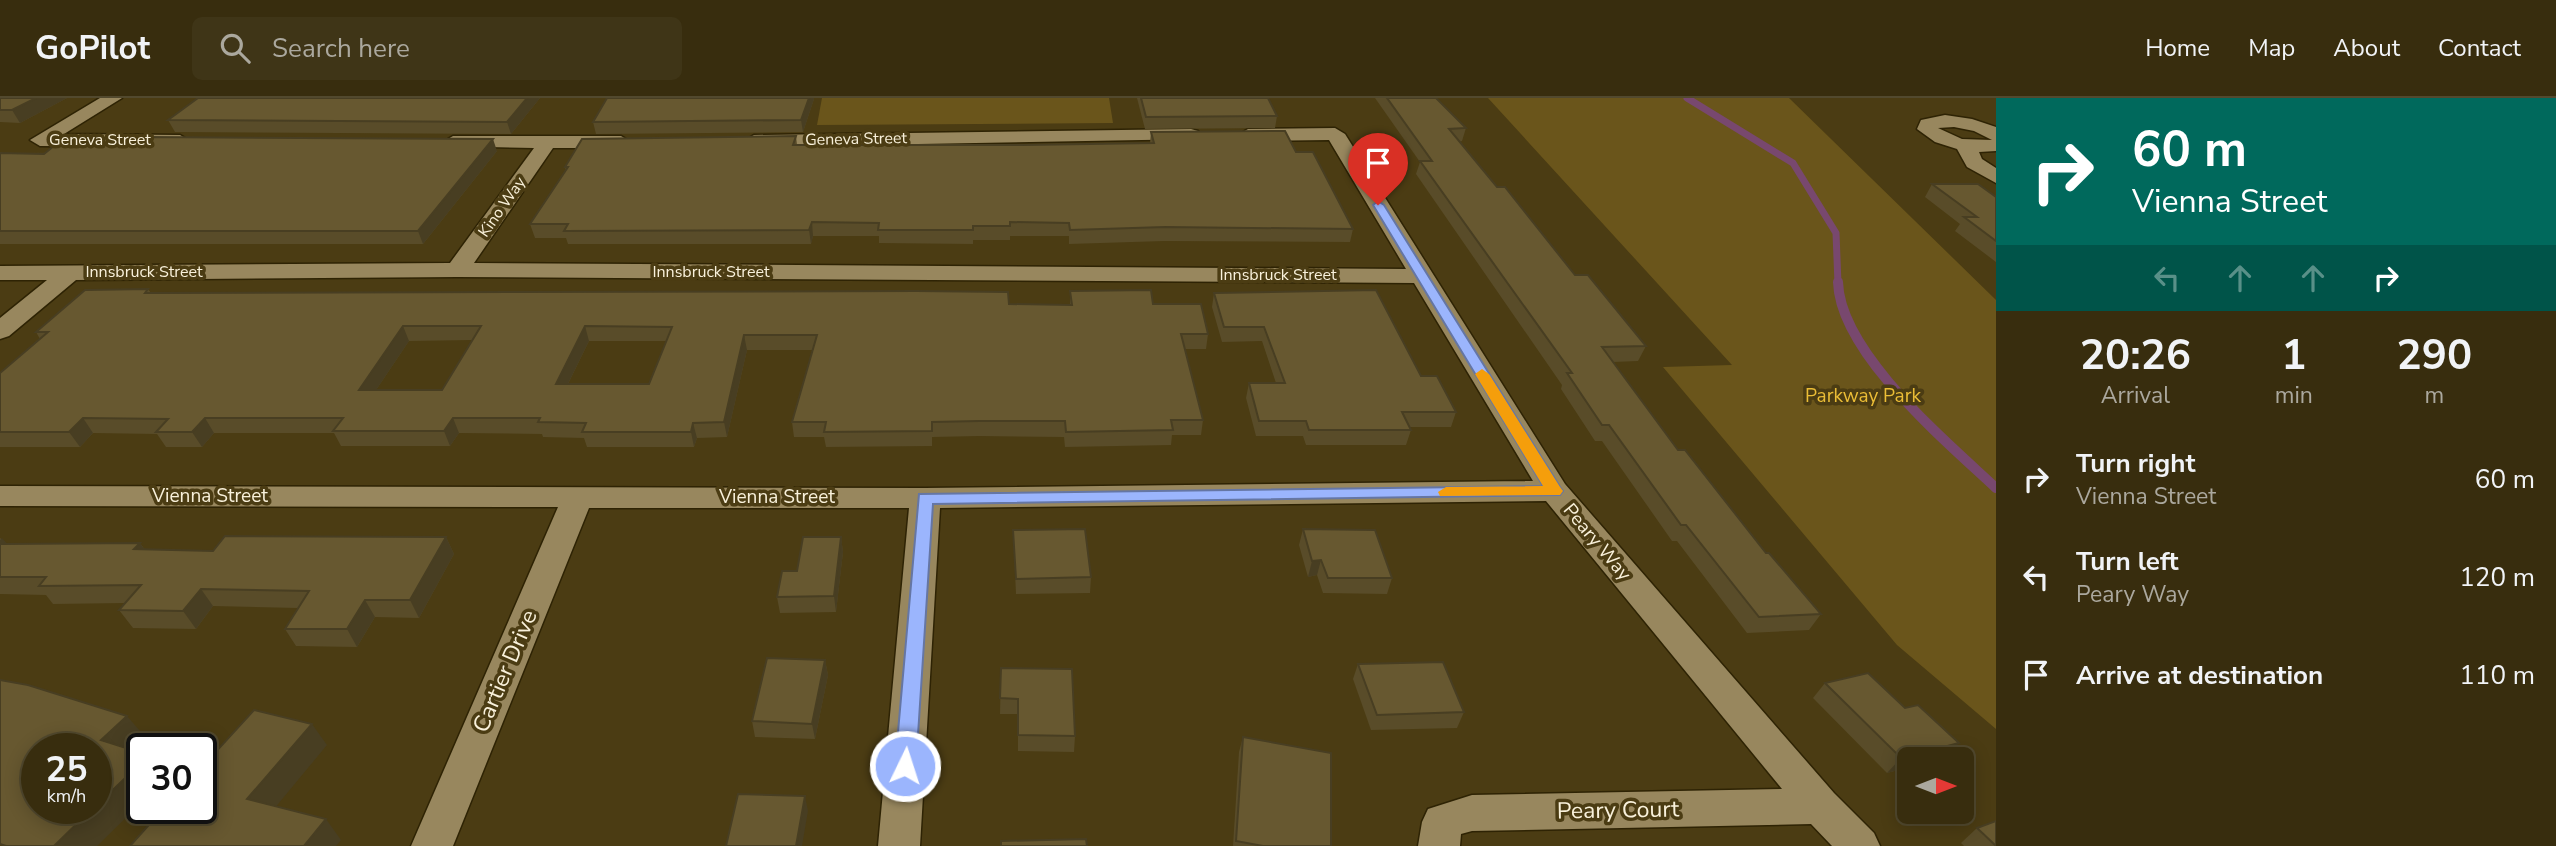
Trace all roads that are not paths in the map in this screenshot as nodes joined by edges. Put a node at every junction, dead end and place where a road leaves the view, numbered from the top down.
1 (113, 98) edge
2 (1335, 134) joint
3 (1996, 135) edge
4 (205, 141) edge
5 (741, 141) edge
6 (437, 142) edge
7 (644, 142) edge
8 (547, 143) junction
9 (1965, 145) junction
10 (1996, 145) edge
11 (1996, 177) edge
12 (457, 270) junction
13 (0, 273) edge
14 (70, 273) junction
15 (1422, 276) junction
16 (0, 331) edge
17 (1555, 491) junction
18 (0, 496) edge
19 (578, 496) junction
20 (925, 498) junction
21 (1820, 806) junction
22 (432, 846) edge
23 (900, 846) edge
24 (1439, 846) edge
25 (1858, 846) edge

1 - 4 street, Geneva Street
2 - 5 street, Geneva Street
2 - 15 street, Peary Way
3 - 9 street
6 - 8 street
7 - 8 street
8 - 12 street, Kino Way
9 - 10 street
9 - 11 street
12 - 14 street, Innsbruck Street
12 - 15 street, Innsbruck Street
13 - 14 street, Innsbruck Street
14 - 16 street
15 - 17 street, Peary Way
17 - 20 street, Vienna Street
17 - 21 street, Peary Way
18 - 19 street, Vienna Street
19 - 20 street, Vienna Street
19 - 22 street, Cartier Drive
20 - 23 street
21 - 24 street, Peary Court
21 - 25 street, Peary Way

